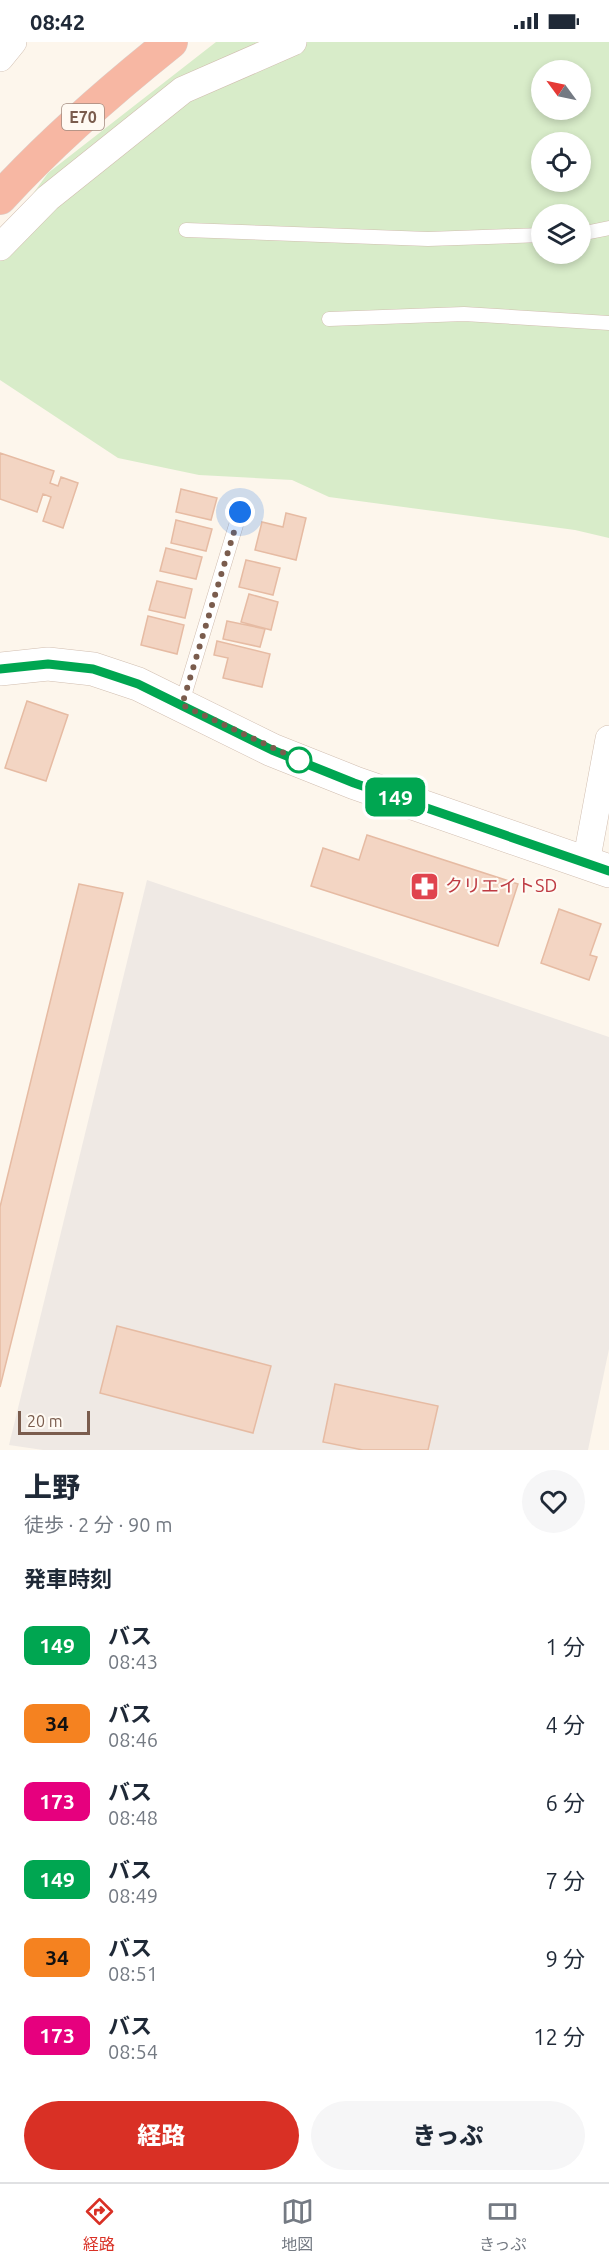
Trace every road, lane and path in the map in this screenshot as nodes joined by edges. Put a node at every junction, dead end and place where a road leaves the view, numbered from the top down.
1 (13, 42) edge
2 (149, 42) edge
3 (171, 42) edge
4 (293, 42) edge
5 (0, 58) edge
6 (0, 177) edge
7 (0, 198) edge
8 (609, 228) edge
9 (186, 230) dead end
10 (591, 232) edge
11 (531, 235) edge
12 (0, 247) edge
13 (329, 319) dead end
14 (609, 323) edge
15 (240, 512) dead end
16 (0, 669) edge
17 (182, 705) junction
18 (609, 739) edge
19 (597, 867) edge

1 - 5 street
2 - 6 highway, E70
3 - 7 highway, E70
4 - 12 street
8 - 10 lane
9 - 11 lane
13 - 14 lane
15 - 17 lane
16 - 17 street
17 - 19 street
18 - 19 street

